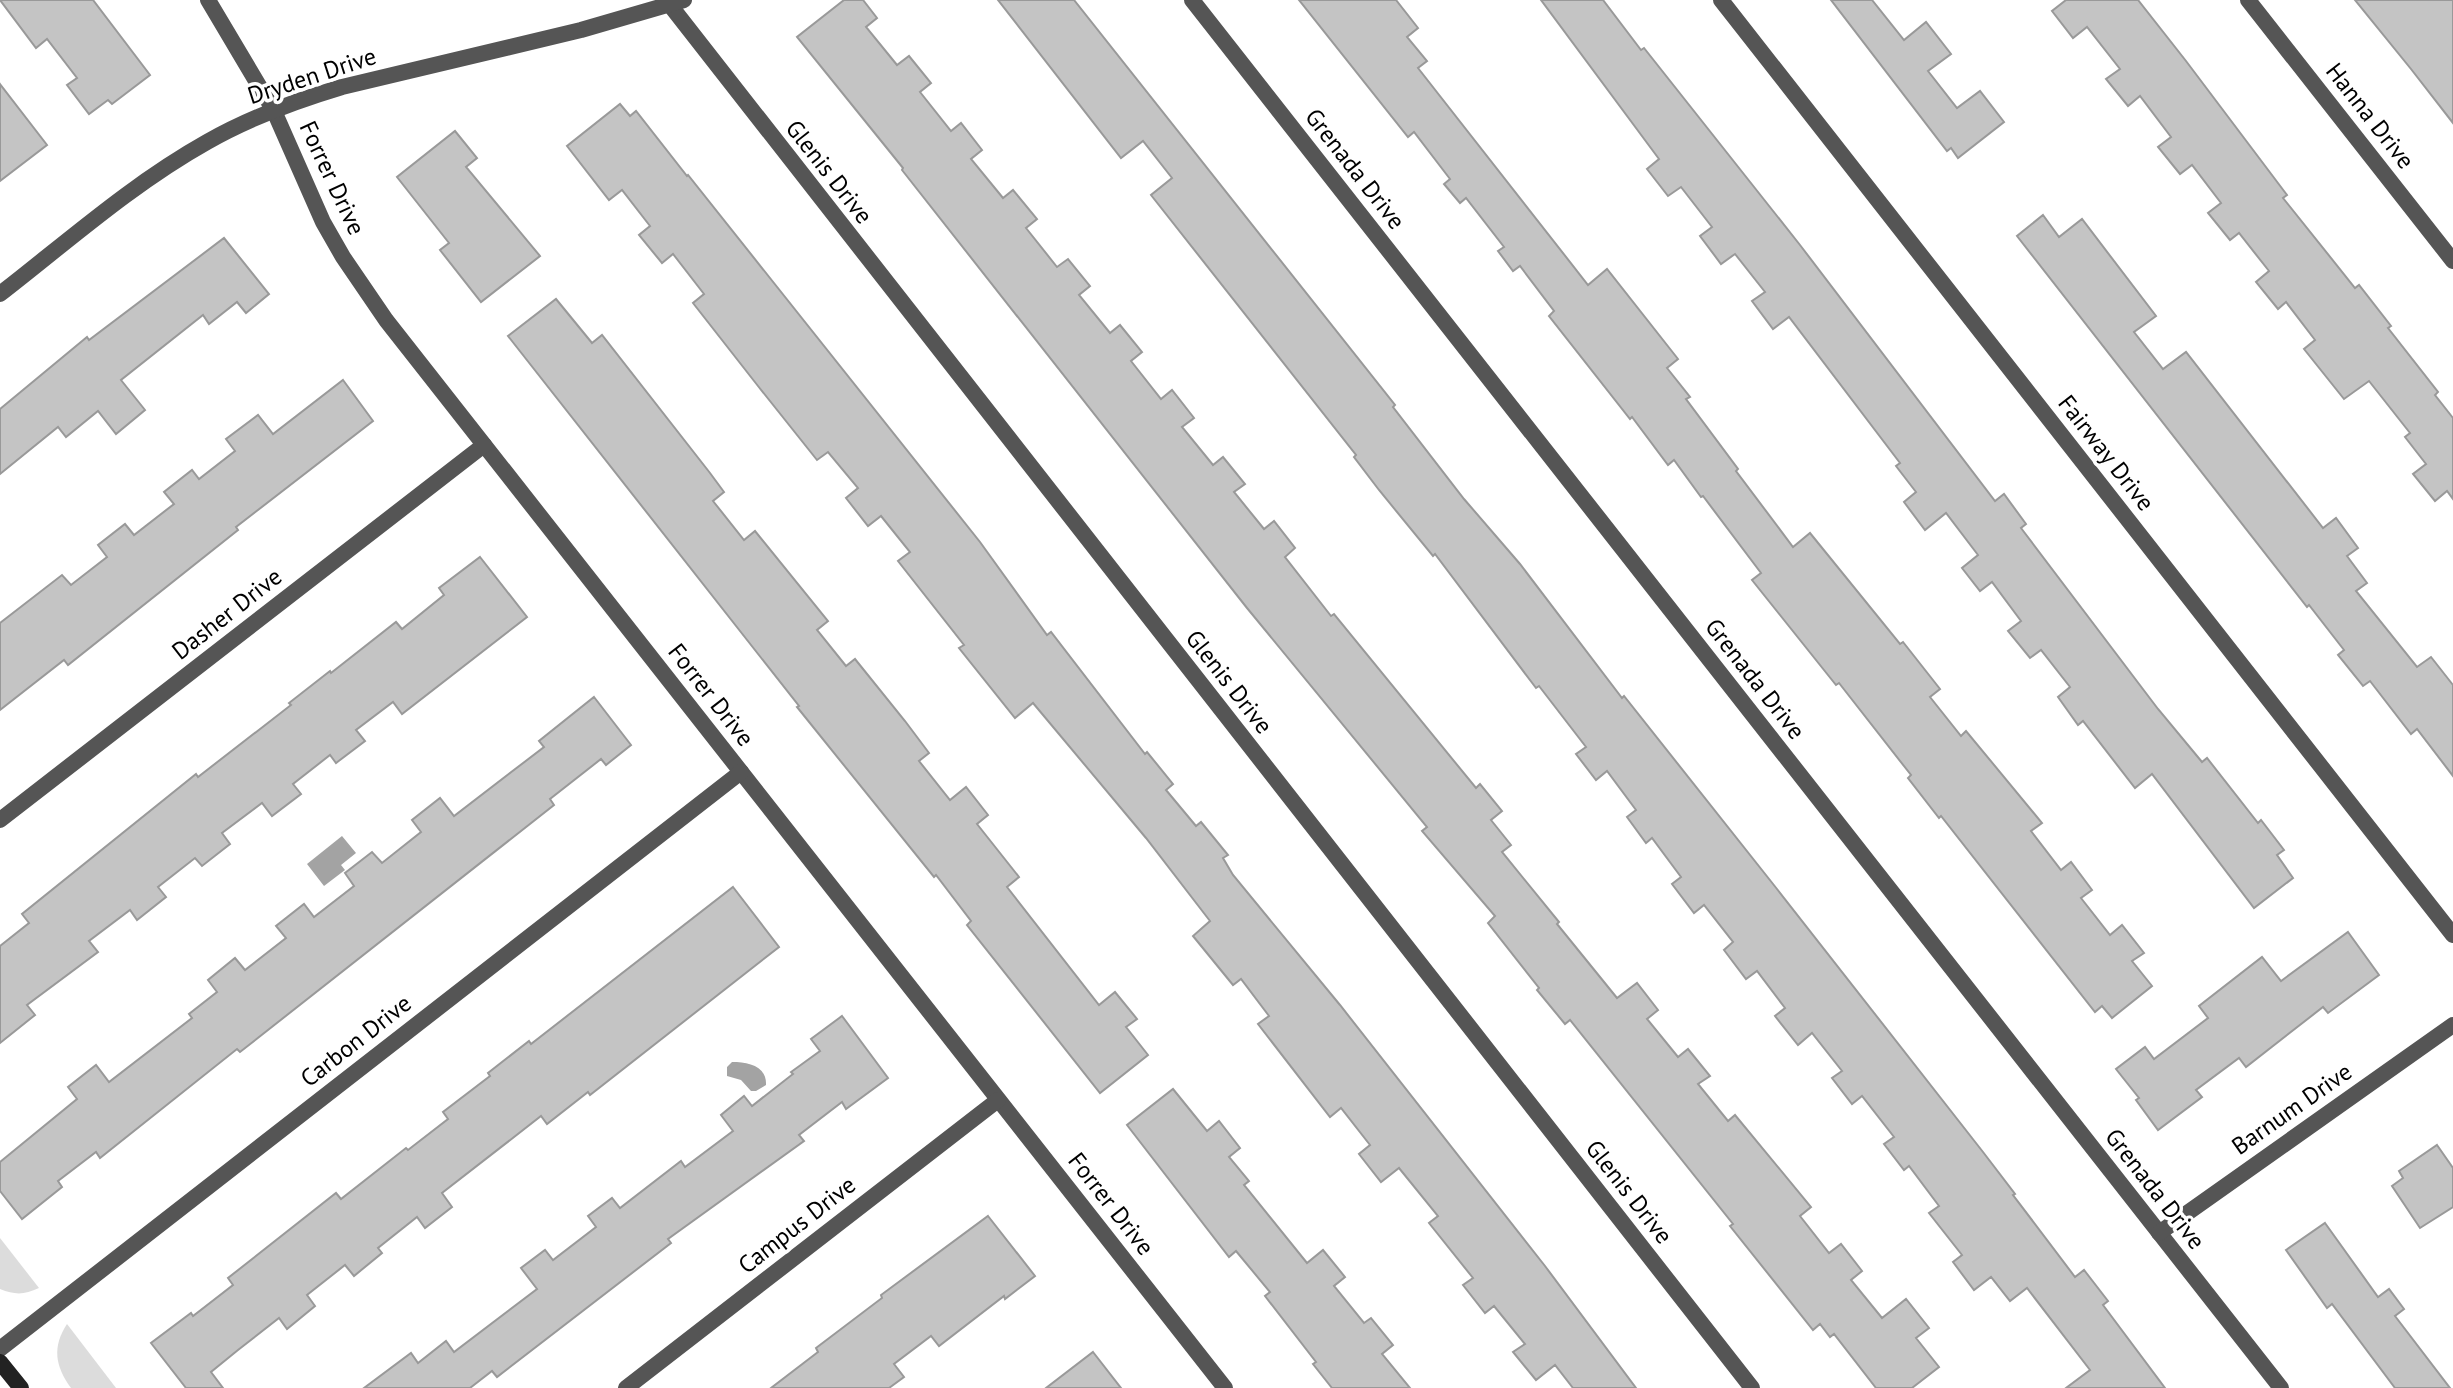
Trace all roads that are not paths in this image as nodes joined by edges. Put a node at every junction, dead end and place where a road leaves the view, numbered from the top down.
1 (208, 0) edge
2 (1192, 0) edge
3 (1721, 0) edge
4 (2248, 0) edge
5 (677, 3) edge
6 (274, 111) junction
7 (2453, 261) edge
8 (0, 294) edge
9 (484, 445) junction
10 (741, 772) junction
11 (0, 820) edge
12 (2453, 935) edge
13 (2453, 1025) edge
14 (998, 1100) junction
15 (2159, 1233) junction
16 (0, 1349) edge
17 (0, 1362) edge
18 (21, 1388) edge
19 (626, 1388) edge
20 (1225, 1388) edge
21 (1752, 1388) edge
22 (2281, 1388) edge

1 - 6 street, Forrer Drive
2 - 15 street, Grenada Drive
3 - 12 street, Fairway Drive
4 - 7 street, Hanna Drive
5 - 6 street, Dryden Drive
5 - 21 street, Glenis Drive
6 - 8 street, Dryden Drive
6 - 9 street, Forrer Drive
9 - 10 street, Forrer Drive
9 - 11 street, Dasher Drive
10 - 14 street, Forrer Drive
10 - 16 street, Carbon Drive
13 - 15 street, Barnum Drive
14 - 19 street, Campus Drive
14 - 20 street, Forrer Drive
15 - 22 street, Grenada Drive
17 - 18 main road

